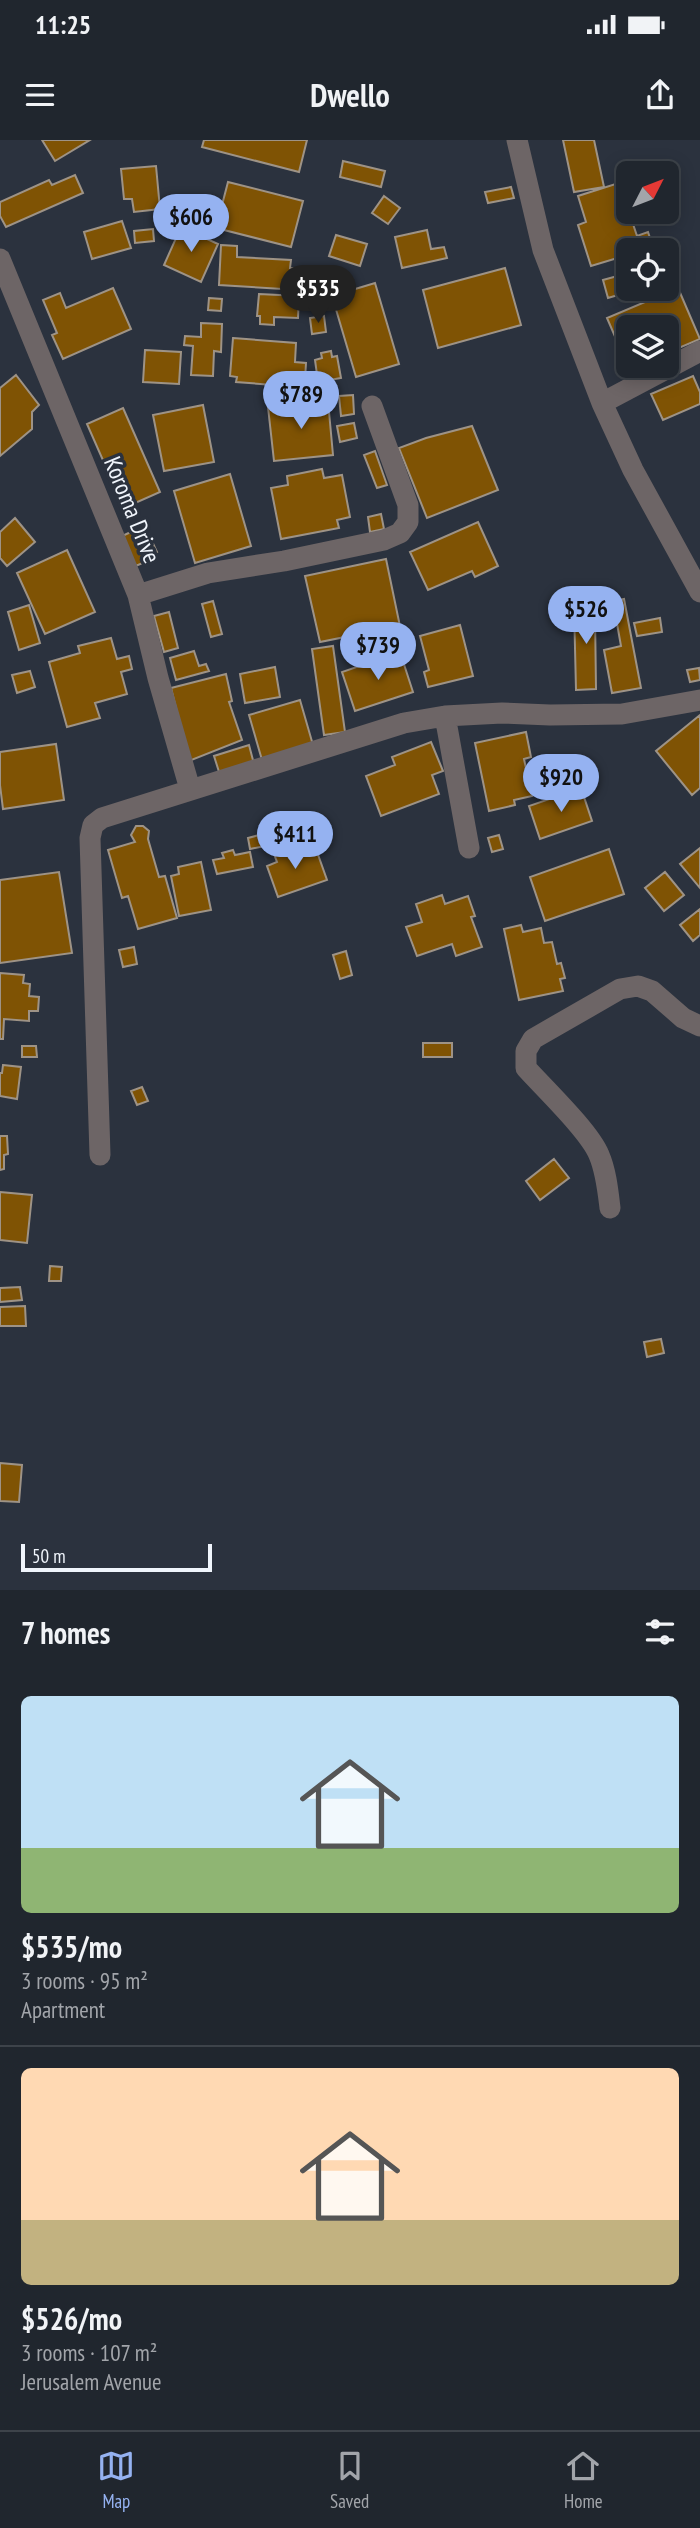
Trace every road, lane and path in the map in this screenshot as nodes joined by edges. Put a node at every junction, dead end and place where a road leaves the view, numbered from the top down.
1 (517, 140) edge
2 (0, 259) edge
3 (700, 351) edge
4 (602, 403) junction
5 (372, 406) dead end
6 (700, 592) edge
7 (138, 595) junction
8 (700, 700) edge
9 (445, 716) junction
10 (190, 789) junction
11 (469, 848) dead end
12 (700, 1026) edge
13 (100, 1155) dead end
14 (610, 1208) dead end

1 - 4 street
2 - 7 street, Koroma Drive
3 - 4 street
4 - 6 street
5 - 7 street
7 - 10 street, Koroma Drive
8 - 9 street
9 - 10 street
9 - 11 street
10 - 13 street
12 - 14 street

